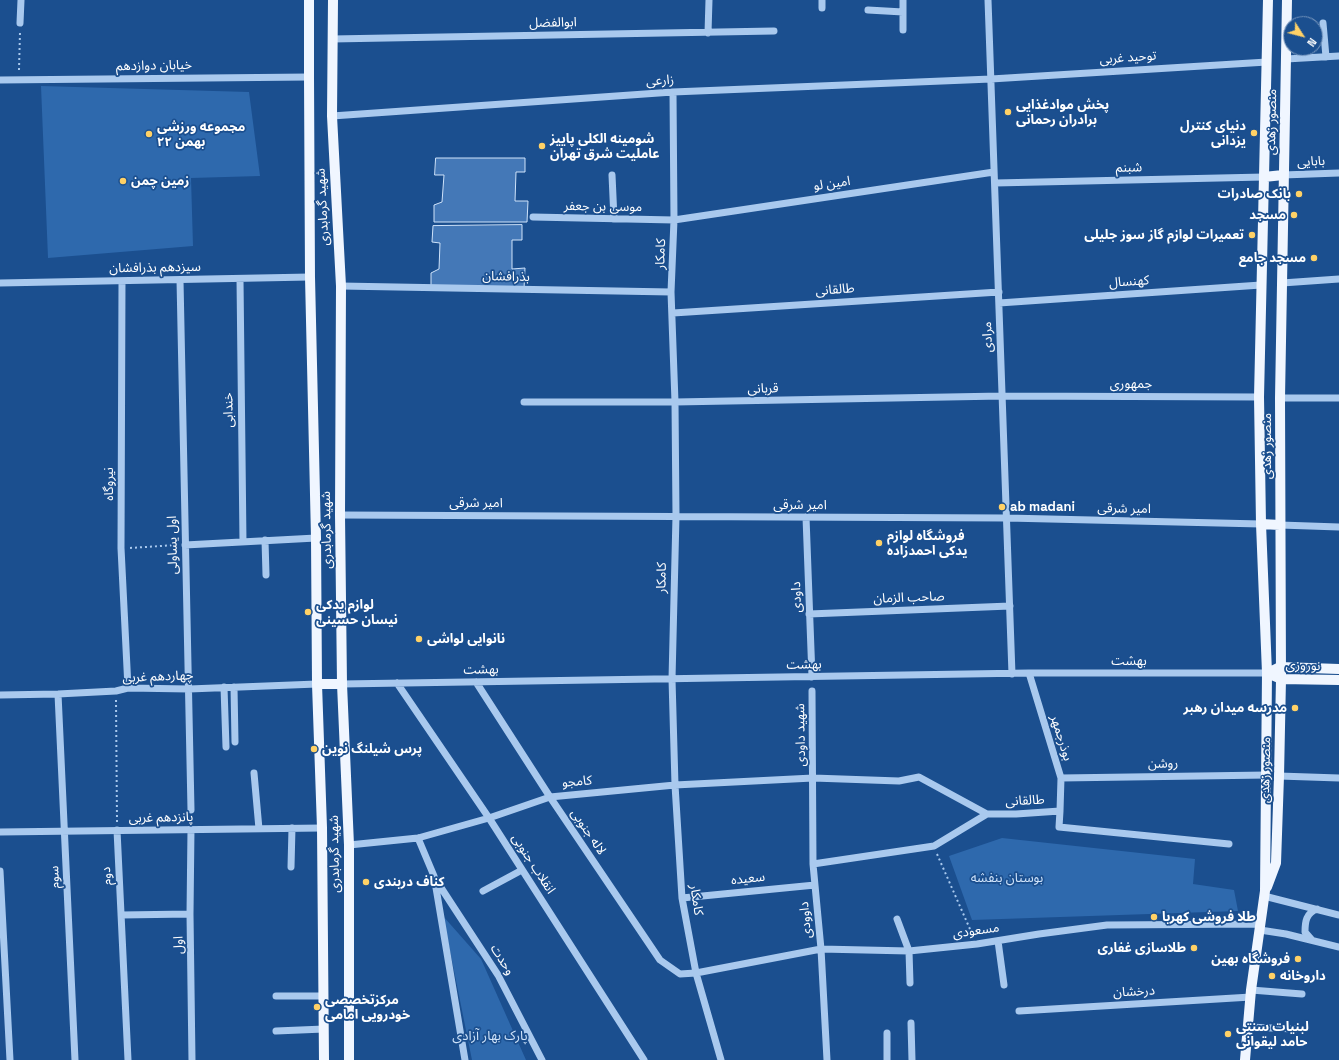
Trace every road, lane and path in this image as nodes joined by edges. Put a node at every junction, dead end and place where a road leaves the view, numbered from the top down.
1 (21, 0) edge
2 (309, 0) edge
3 (333, 0) edge
4 (710, 0) edge
5 (903, 0) edge
6 (988, 0) edge
7 (1268, 0) edge
8 (1287, 0) edge
9 (868, 10) dead end
10 (903, 12) junction
11 (20, 23) joint
12 (1323, 23) dead end
13 (903, 30) dead end
14 (774, 31) dead end
15 (708, 33) junction
16 (332, 39) junction
17 (1339, 56) edge
18 (1326, 57) junction
19 (1286, 59) junction
20 (1267, 62) junction
21 (309, 77) junction
22 (991, 79) junction
23 (0, 80) edge
24 (19, 80) junction
25 (673, 92) junction
26 (332, 116) junction
27 (994, 172) junction
28 (1339, 173) edge
29 (612, 175) dead end
30 (1283, 175) junction
31 (1264, 177) junction
32 (995, 183) junction
33 (533, 217) dead end
34 (614, 219) junction
35 (674, 220) junction
36 (310, 278) junction
37 (240, 279) junction
38 (180, 280) junction
39 (1339, 280) edge
40 (122, 281) junction
41 (0, 283) edge
42 (1282, 283) junction
43 (1261, 285) junction
44 (341, 286) junction
45 (671, 292) junction
46 (999, 292) junction
47 (999, 303) junction
48 (673, 313) junction
49 (1002, 396) junction
50 (1259, 397) junction
51 (1280, 398) junction
52 (1339, 398) edge
53 (524, 402) dead end
54 (674, 402) junction
55 (340, 515) junction
56 (676, 516) junction
57 (806, 517) junction
58 (1007, 518) junction
59 (1261, 524) junction
60 (1280, 525) junction
61 (1339, 527) edge
62 (316, 538) junction
63 (265, 540) junction
64 (243, 542) junction
65 (185, 545) junction
66 (121, 548) junction
67 (266, 575) dead end
68 (1010, 606) junction
69 (809, 614) junction
70 (1280, 667) junction
71 (1339, 669) edge
72 (1029, 673) junction
73 (1267, 673) junction
74 (1012, 674) junction
75 (812, 677) junction
76 (672, 679) junction
77 (1281, 679) junction
78 (1339, 680) edge
79 (476, 682) junction
80 (397, 683) junction
81 (317, 684) junction
82 (342, 684) junction
83 (224, 687) junction
84 (234, 687) junction
85 (128, 688) junction
86 (189, 689) junction
87 (116, 691) junction
88 (812, 691) dead end
89 (0, 694) edge
90 (58, 694) junction
91 (235, 742) dead end
92 (226, 746) dead end
93 (254, 773) dead end
94 (1267, 775) junction
95 (1279, 776) junction
96 (813, 778) junction
97 (1061, 778) junction
98 (1339, 778) edge
99 (675, 785) junction
100 (550, 796) junction
101 (191, 810) dead end
102 (1060, 811) junction
103 (987, 814) junction
104 (489, 818) junction
105 (292, 828) junction
106 (322, 828) junction
107 (191, 829) junction
108 (260, 829) junction
109 (117, 830) junction
110 (65, 831) junction
111 (0, 832) edge
112 (418, 838) junction
113 (1229, 844) dead end
114 (349, 845) junction
115 (934, 846) junction
116 (813, 864) junction
117 (291, 867) dead end
118 (522, 870) junction
119 (0, 871) edge
120 (434, 876) junction
121 (815, 885) junction
122 (483, 891) dead end
123 (1264, 893) junction
124 (682, 898) junction
125 (1317, 909) junction
126 (1339, 913) edge
127 (190, 914) junction
128 (121, 915) junction
129 (897, 919) dead end
130 (1260, 927) junction
131 (998, 941) junction
132 (1313, 941) junction
133 (976, 944) junction
134 (1339, 946) edge
135 (821, 949) junction
136 (909, 951) junction
137 (696, 973) junction
138 (910, 982) dead end
139 (1004, 985) dead end
140 (1251, 994) junction
141 (1302, 994) dead end
142 (276, 996) dead end
143 (323, 996) junction
144 (1019, 1010) dead end
145 (911, 1023) dead end
146 (1248, 1027) junction
147 (1295, 1028) dead end
148 (324, 1029) junction
149 (276, 1032) dead end
150 (887, 1033) dead end
151 (10, 1060) edge
152 (75, 1060) edge
153 (128, 1060) edge
154 (192, 1060) edge
155 (324, 1060) edge
156 (349, 1060) edge
157 (465, 1060) edge
158 (542, 1060) edge
159 (644, 1060) edge
160 (721, 1060) edge
161 (827, 1060) edge
162 (887, 1060) edge
163 (912, 1060) edge
164 (1245, 1060) edge

1 - 11 street
2 - 21 main road, شهید گرمابدری
3 - 16 main road, شهید گرمابدری
4 - 15 street
5 - 10 street
6 - 22 street, مرادی
7 - 20 main road, منصور زهدی
8 - 19 main road, منصور زهدی
9 - 10 street
10 - 13 street
11 - 24 path
12 - 18 street
14 - 15 street, ابوالفضل
15 - 16 street, ابوالفضل
16 - 26 main road, شهید گرمابدری
17 - 18 street
18 - 19 street
19 - 30 main road, منصور زهدی
20 - 22 street, توحید غربی
20 - 31 main road, منصور زهدی
21 - 24 street, خیابان دوازدهم
21 - 36 main road, شهید گرمابدری
22 - 25 street, زارعی
22 - 27 street, مرادی
23 - 24 street, خیابان دوازدهم
25 - 26 street, زارعی
25 - 35 street, کامکار
26 - 44 main road, شهید گرمابدری
27 - 32 street, مرادی
27 - 35 street, امین لو
28 - 30 street, بابایی
29 - 34 street
30 - 31 main road
30 - 42 main road, منصور زهدی
31 - 32 street, شبنم
31 - 43 main road, منصور زهدی
32 - 46 street, مرادی
33 - 34 street, موسی بن جعفر
34 - 35 street, موسی بن جعفر
35 - 45 street, کامکار
36 - 37 street, سیزدهم بذرافشان
36 - 62 main road, شهید گرمابدری
37 - 38 street, سیزدهم بذرافشان
37 - 64 street, خندابی
38 - 40 street, سیزدهم بذرافشان
38 - 65 street, اول یساولی
39 - 42 street
40 - 41 street, سیزدهم بذرافشان
40 - 66 street, نیروگاه
42 - 51 main road, منصور زهدی
43 - 47 street, کهنسال
43 - 50 main road, منصور زهدی
44 - 45 street, بذرافشان
44 - 55 main road, شهید گرمابدری
45 - 48 street, کامکار
46 - 47 street, مرادی
46 - 48 street, طالقانی
47 - 49 street, مرادی
48 - 54 street, کامکار
49 - 50 street, جمهوری
49 - 54 street, قربانی
49 - 58 street, مرادی
50 - 59 main road, منصور زهدی
51 - 52 street
51 - 60 main road, منصور زهدی
53 - 54 street, قربانی
54 - 56 street, کامکار
55 - 56 street, امیر شرقی
55 - 82 main road, شهید گرمابدری
56 - 57 street, امیر شرقی
56 - 76 street, کامکار
57 - 58 street, امیر شرقی
57 - 69 street, داودی
58 - 59 street, امیر شرقی
58 - 68 street, مرادی
59 - 60 main road
59 - 73 main road, منصور زهدی
60 - 61 street
60 - 70 main road, منصور زهدی
62 - 63 street
62 - 81 main road, شهید گرمابدری
63 - 64 street
63 - 67 street
64 - 65 street
65 - 66 path
65 - 86 street, اول یساولی
66 - 85 street, نیروگاه
68 - 69 street, صاحب الزمان
68 - 74 street, مرادی
69 - 75 street, داودی
70 - 71 main road, نوروزی
70 - 73 main road, نوروزی
70 - 77 main road, منصور زهدی
72 - 73 street, بهشت
72 - 74 street, بهشت
72 - 97 street, بوذرجمهر
73 - 77 main road, نوروزی
73 - 94 main road, منصور زهدی
74 - 75 street, بهشت
75 - 76 street, بهشت
76 - 79 street, بهشت
76 - 99 street, کامکار
77 - 78 main road, نوروزی
77 - 95 main road, منصور زهدی
79 - 80 street, بهشت
79 - 100 street, لاله جنوبی
80 - 82 street, بهشت
80 - 104 street, انقلاب جنوبی
81 - 82 main road
81 - 84 street, چهاردهم غربی
81 - 106 main road, شهید گرمابدری
82 - 114 main road, شهید گرمابدری
83 - 84 street, چهاردهم غربی
83 - 86 street, چهاردهم غربی
83 - 92 street
84 - 91 street
85 - 86 street, چهاردهم غربی
85 - 87 street, چهاردهم غربی
86 - 101 street, اول یساولی
87 - 90 street, چهاردهم غربی
87 - 109 path
88 - 96 street, شهید داودی
89 - 90 street, چهاردهم غربی
90 - 110 street, سوم
93 - 108 street
94 - 97 street, روشن
94 - 123 main road, منصور زهدی
95 - 98 street
95 - 123 main road, منصور زهدی
96 - 99 street, کامجو
96 - 103 street
96 - 116 street, داوودی
97 - 102 street, بوذرجمهر
99 - 100 street, کامجو
99 - 124 street, کامکار
100 - 104 street, کامجو
100 - 137 street, لاله جنوبی
102 - 103 street, طالقانی
102 - 113 street, طالقانی
103 - 115 street, طالقانی
104 - 112 street, کامجو
104 - 118 street, انقلاب جنوبی
105 - 106 street, پانزدهم غربی
105 - 108 street, پانزدهم غربی
105 - 117 street
106 - 143 main road, شهید گرمابدری
107 - 108 street, پانزدهم غربی
107 - 109 street, پانزدهم غربی
107 - 127 street, اول
109 - 110 street, پانزدهم غربی
109 - 128 street, دوم
110 - 111 street, پانزدهم غربی
110 - 152 street, سوم
112 - 114 street, کامجو
112 - 120 street, وحدت
114 - 156 main road, شهید گرمابدری
115 - 116 street, طالقانی
115 - 133 path
116 - 121 street, داوودی
118 - 122 street
118 - 159 street, انقلاب جنوبی
119 - 151 street
120 - 157 street, وحدت
120 - 158 street, وحدت
121 - 124 street, سعیده
121 - 135 street, داوودی
123 - 125 street
123 - 130 main road, منصور زهدی
124 - 137 street, کامکار
125 - 126 street
125 - 132 street
127 - 128 street
127 - 154 street, اول
128 - 153 street, دوم
129 - 136 street
130 - 131 street, مسعودی
130 - 132 street, مسعودی
130 - 140 main road, منصور زهدی
131 - 133 street, مسعودی
131 - 139 street
132 - 134 street, مسعودی
133 - 136 street, مسعودی
135 - 136 street, مسعودی
135 - 137 street, مسعودی
135 - 161 street, داوودی
136 - 138 street
137 - 160 street, کامکار
140 - 141 street, درخشان
140 - 144 street, درخشان
140 - 146 main road, منصور زهدی
142 - 143 street
143 - 148 main road, شهید گرمابدری
145 - 163 street
146 - 147 street
146 - 164 main road, منصور زهدی
148 - 149 street
148 - 155 main road, شهید گرمابدری
150 - 162 street

